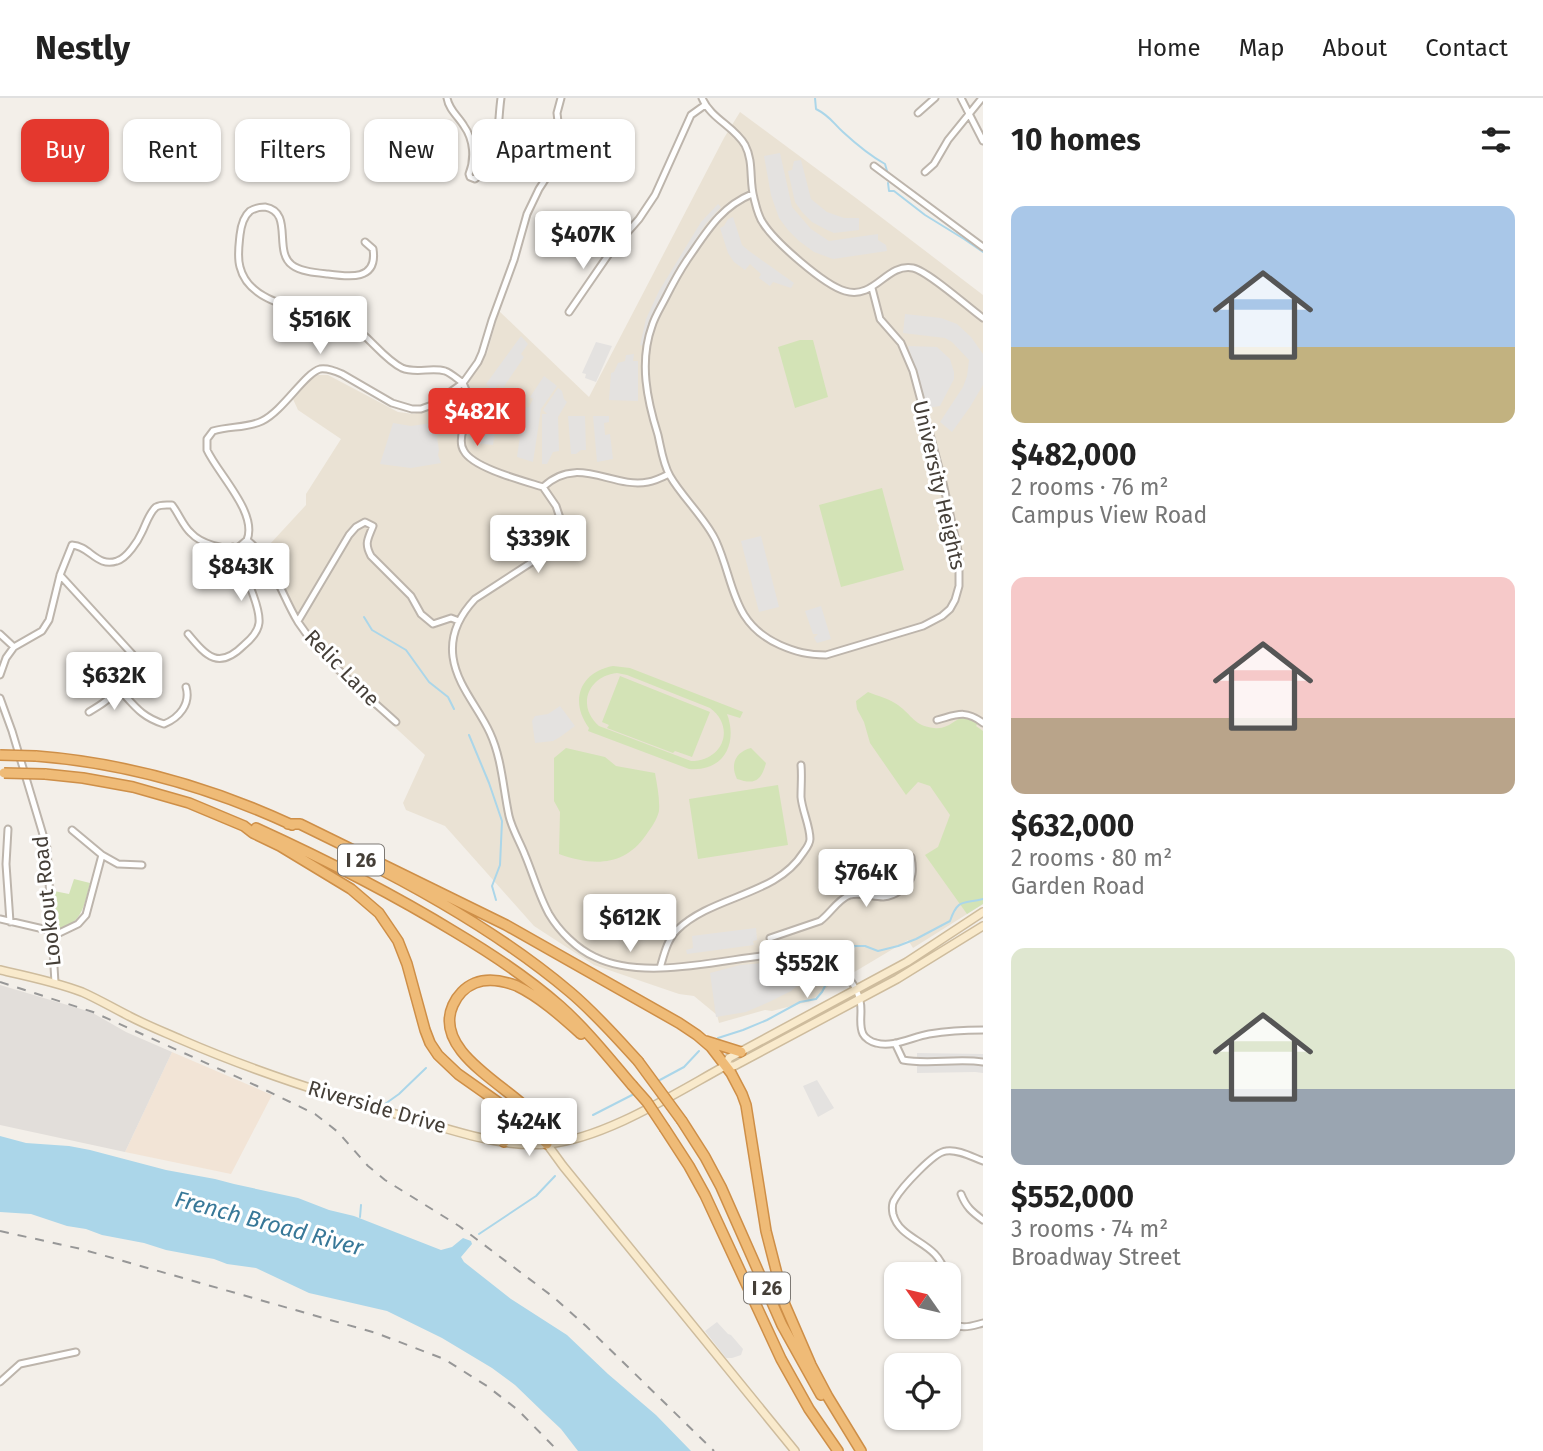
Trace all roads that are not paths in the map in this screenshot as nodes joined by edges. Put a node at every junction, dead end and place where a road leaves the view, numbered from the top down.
1 (447, 98) edge
2 (501, 98) edge
3 (561, 98) edge
4 (702, 98) edge
5 (935, 98) edge
6 (961, 98) edge
7 (982, 98) edge
8 (705, 105) junction
9 (918, 113) dead end
10 (969, 114) junction
11 (983, 141) edge
12 (874, 166) dead end
13 (925, 172) dead end
14 (752, 194) junction
15 (365, 242) dead end
16 (983, 247) edge
17 (872, 288) junction
18 (569, 312) dead end
19 (983, 318) edge
20 (463, 383) junction
21 (669, 474) junction
22 (543, 487) junction
23 (247, 540) junction
24 (233, 547) junction
25 (60, 575) junction
26 (298, 621) junction
27 (459, 621) junction
28 (188, 634) dead end
29 (0, 635) edge
30 (13, 647) junction
31 (0, 675) edge
32 (186, 687) dead end
33 (118, 688) junction
34 (0, 698) edge
35 (89, 712) dead end
36 (937, 720) dead end
37 (396, 722) dead end
38 (983, 723) edge
39 (0, 755) edge
40 (801, 765) dead end
41 (2, 773) edge
42 (288, 824) junction
43 (244, 826) junction
44 (8, 829) dead end
45 (72, 830) dead end
46 (102, 855) junction
47 (911, 857) dead end
48 (142, 865) dead end
49 (983, 912) edge
50 (0, 919) edge
51 (10, 922) junction
52 (983, 926) edge
53 (52, 933) junction
54 (775, 954) junction
55 (660, 968) junction
56 (0, 970) edge
57 (55, 983) junction
58 (856, 990) junction
59 (860, 999) junction
60 (983, 1030) edge
61 (703, 1040) junction
62 (895, 1043) junction
63 (597, 1045) junction
64 (741, 1052) junction
65 (983, 1062) edge
66 (725, 1066) junction
67 (512, 1112) junction
68 (504, 1142) junction
69 (547, 1144) junction
70 (983, 1161) edge
71 (961, 1194) dead end
72 (983, 1220) edge
73 (941, 1262) edge
74 (983, 1323) edge
75 (961, 1327) edge
76 (76, 1352) dead end
77 (0, 1382) edge
78 (795, 1451) edge
79 (838, 1451) edge
80 (860, 1451) edge

1 - 2 street
3 - 20 street
4 - 8 street
5 - 9 street
6 - 10 street
7 - 10 street
8 - 14 street
8 - 18 street
10 - 11 street
10 - 13 street
12 - 16 street
14 - 17 street
14 - 21 street, University Heights
15 - 20 street
17 - 19 street
17 - 21 street, University Heights
20 - 22 street
20 - 23 street
21 - 22 street
22 - 27 street
23 - 24 street
23 - 26 street, Relic Lane
24 - 25 street
24 - 28 street
25 - 30 street
25 - 33 street
26 - 27 street
26 - 37 street, Relic Lane
27 - 55 street
29 - 30 street
30 - 31 street
32 - 33 street
33 - 35 street
34 - 53 street, Lookout Road
36 - 38 street
39 - 42 highway, I 26, bridge
40 - 55 street
41 - 43 highway, I 26, bridge
42 - 61 highway
42 - 80 highway, I 26, bridge
43 - 63 highway, I 26
43 - 67 highway
44 - 51 street
45 - 46 street
46 - 48 street
46 - 53 street
47 - 54 street
49 - 58 main road
50 - 51 street
51 - 53 street
52 - 59 main road
53 - 57 street, Lookout Road
54 - 55 street
54 - 58 street
56 - 57 main road, Riverside Drive
57 - 68 main road, Riverside Drive
58 - 59 street
58 - 64 main road
59 - 62 street
59 - 66 main road
60 - 62 street
61 - 64 highway
61 - 66 highway
62 - 65 street
63 - 69 highway
63 - 79 highway, I 26, bridge
64 - 66 main road
66 - 69 main road, Riverside Drive
66 - 80 highway
67 - 68 highway
67 - 69 highway
68 - 69 main road, Riverside Drive
69 - 78 main road
70 - 73 street
71 - 72 street
74 - 75 street
76 - 77 street

